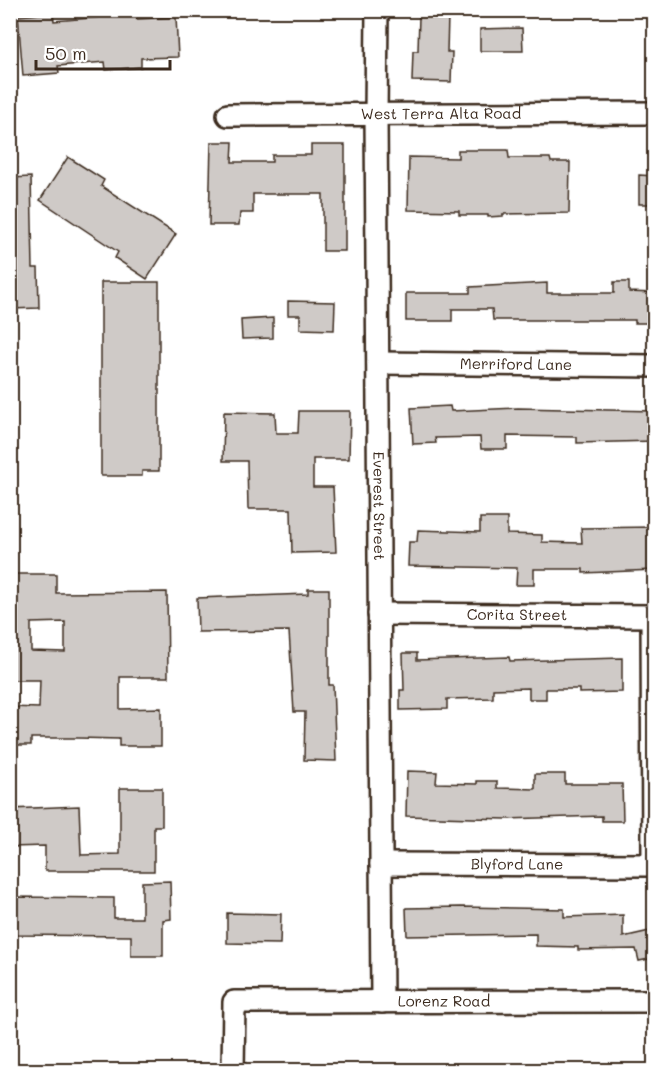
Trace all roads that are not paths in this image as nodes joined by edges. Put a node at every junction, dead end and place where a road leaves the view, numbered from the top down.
1 (377, 10) edge
2 (654, 114) edge
3 (228, 115) dead end
4 (376, 115) junction
5 (378, 363) junction
6 (654, 366) edge
7 (379, 614) junction
8 (653, 616) edge
9 (381, 864) junction
10 (654, 1001) edge
11 (382, 1002) junction
12 (233, 1071) edge

1 - 4 street, Everest Street
2 - 4 street, West Terra Alta Road
3 - 4 street, West Terra Alta Road
4 - 5 street, Everest Street
5 - 6 street, Merriford Lane
5 - 7 street, Everest Street
7 - 8 street, Corita Street
7 - 9 street, Everest Street
8 - 9 street, Blyford Lane
9 - 11 street, Everest Street
10 - 11 street, Lorenz Road
11 - 12 street, Lorenz Road

